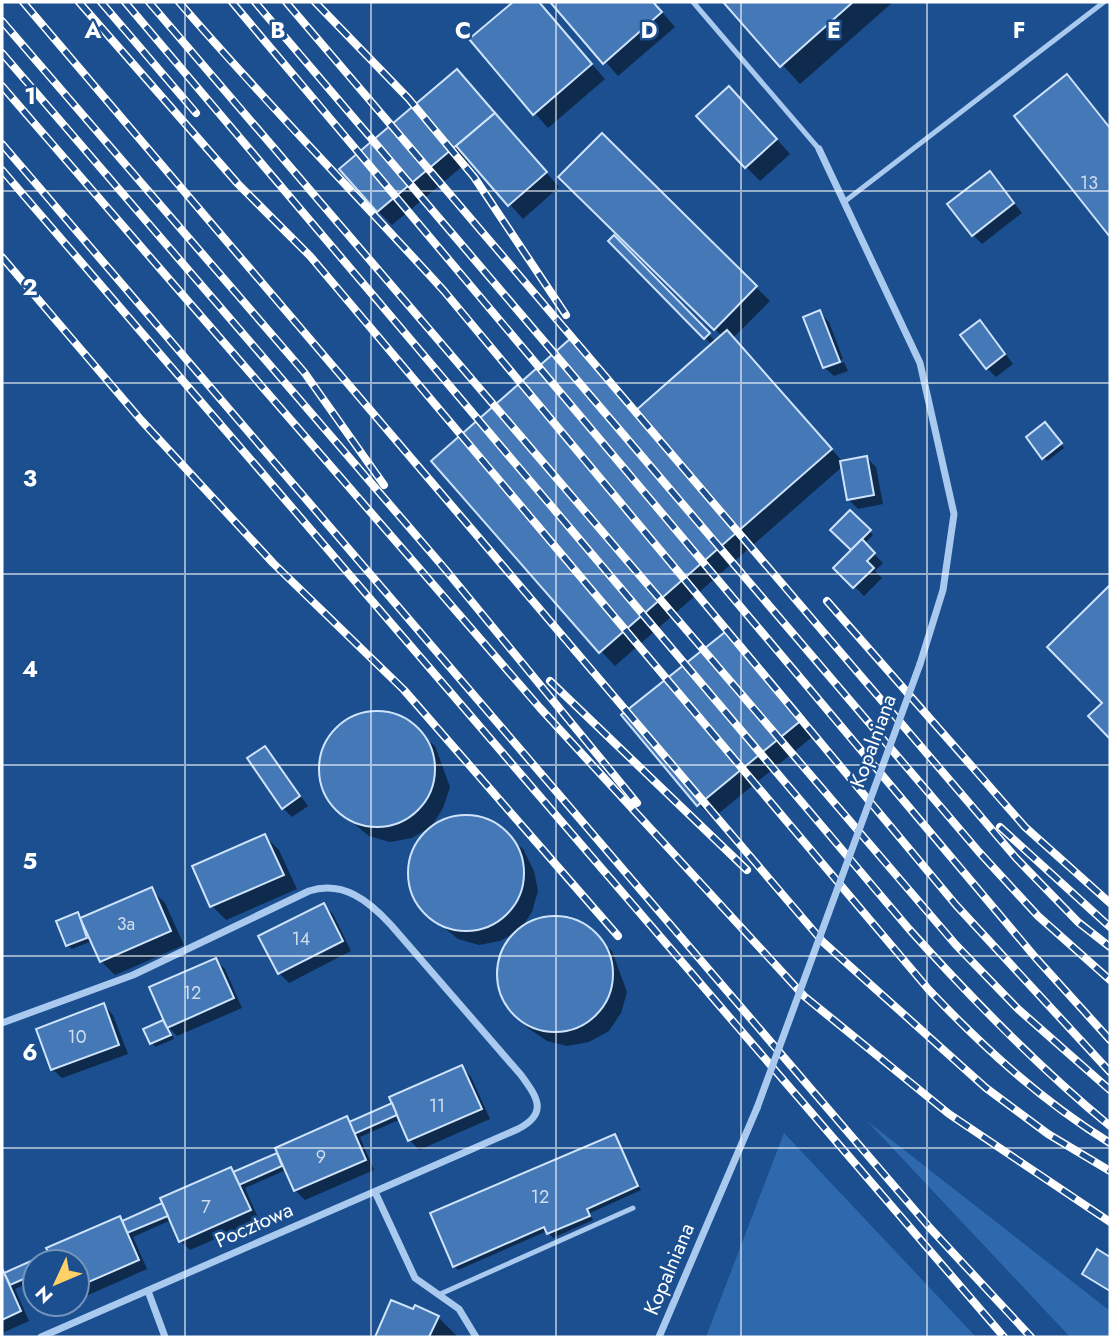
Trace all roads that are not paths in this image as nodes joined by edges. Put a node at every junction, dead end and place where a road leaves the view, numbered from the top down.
1 (692, 2) edge
2 (1104, 2) edge
3 (819, 149) joint
4 (844, 202) junction
5 (2, 1023) edge
6 (375, 1192) junction
7 (633, 1208) dead end
8 (148, 1291) junction
9 (438, 1295) junction
10 (41, 1337) edge
11 (165, 1337) edge
12 (476, 1337) edge
13 (659, 1337) edge

1 - 3 lane
2 - 4 lane
3 - 4 street, Kopalniana
4 - 13 street, Kopalniana, bridge
5 - 6 street, Pocztowa
6 - 8 street, Pocztowa
6 - 9 street
7 - 9 lane
8 - 10 street, Pocztowa
8 - 11 street
9 - 12 street

